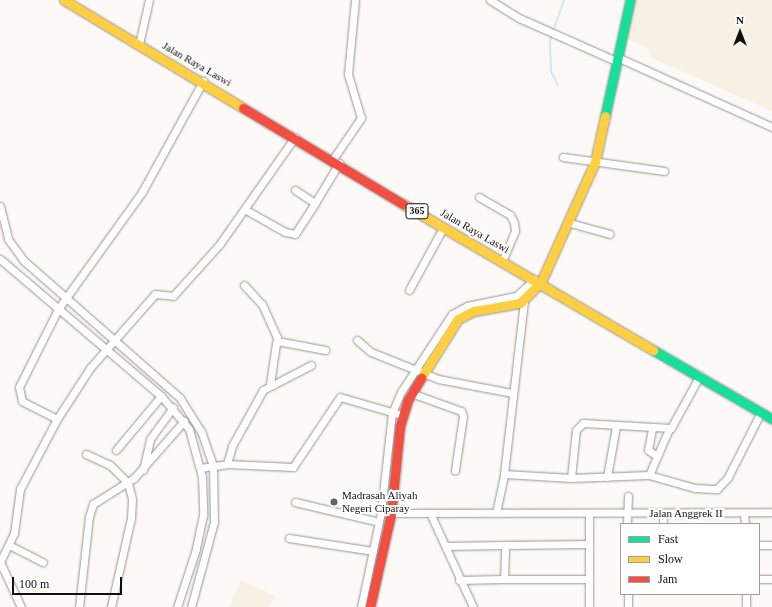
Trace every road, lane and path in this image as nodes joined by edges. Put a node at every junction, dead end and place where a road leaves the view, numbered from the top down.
1 (64, 0) edge
2 (149, 0) edge
3 (354, 0) edge
4 (490, 0) edge
5 (630, 0) edge
6 (139, 44) junction
7 (617, 59) junction
8 (203, 81) junction
9 (772, 127) edge
10 (295, 137) junction
11 (563, 156) dead end
12 (336, 161) junction
13 (595, 162) junction
14 (664, 171) dead end
15 (295, 190) dead end
16 (479, 197) dead end
17 (315, 202) junction
18 (0, 206) edge
19 (246, 210) junction
20 (570, 223) junction
21 (443, 228) junction
22 (610, 234) dead end
23 (0, 258) edge
24 (502, 262) junction
25 (540, 278) junction
26 (244, 285) dead end
27 (409, 290) dead end
28 (524, 301) junction
29 (61, 305) junction
30 (357, 340) dead end
31 (277, 341) junction
32 (110, 347) junction
33 (324, 350) dead end
34 (311, 365) dead end
35 (418, 371) junction
36 (700, 375) junction
37 (270, 384) junction
38 (411, 393) junction
39 (512, 393) junction
40 (161, 396) junction
41 (173, 407) junction
42 (761, 412) junction
43 (397, 414) junction
44 (57, 419) junction
45 (772, 419) edge
46 (184, 421) junction
47 (616, 426) junction
48 (652, 429) junction
49 (669, 430) junction
50 (116, 450) dead end
51 (86, 454) dead end
52 (657, 456) junction
53 (227, 464) junction
54 (207, 467) junction
55 (143, 470) junction
56 (454, 470) dead end
57 (504, 474) junction
58 (649, 475) junction
59 (607, 477) junction
60 (571, 478) junction
61 (128, 483) junction
62 (628, 496) dead end
63 (295, 502) dead end
64 (381, 512) junction
65 (772, 512) edge
66 (496, 513) junction
67 (589, 513) junction
68 (627, 513) junction
69 (663, 513) junction
70 (744, 513) junction
71 (390, 514) junction
72 (430, 514) junction
73 (379, 522) junction
74 (627, 523) edge
75 (663, 523) edge
76 (745, 523) edge
77 (289, 538) dead end
78 (589, 544) junction
79 (9, 545) junction
80 (504, 545) junction
81 (760, 545) edge
82 (772, 545) edge
83 (446, 546) junction
84 (197, 549) junction
85 (207, 550) junction
86 (373, 551) junction
87 (0, 562) edge
88 (43, 562) dead end
89 (504, 579) junction
90 (589, 579) junction
91 (760, 579) edge
92 (772, 579) edge
93 (459, 580) junction
94 (184, 588) junction
95 (196, 592) junction
96 (628, 595) edge
97 (746, 595) edge
98 (21, 607) edge
99 (79, 607) edge
100 (111, 607) edge
101 (177, 607) edge
102 (191, 607) edge
103 (361, 607) edge
104 (370, 607) edge
105 (473, 607) edge
106 (589, 607) edge
107 (628, 607) edge
108 (746, 607) edge

1 - 6 main road, Jalan Raya Laswi / 365
2 - 6 street
3 - 12 street
4 - 7 street
5 - 7 main road
6 - 8 main road, Jalan Raya Laswi / 365
7 - 9 street
7 - 13 main road
8 - 10 main road, Jalan Raya Laswi / 365
8 - 29 street
10 - 12 main road, Jalan Raya Laswi / 365
10 - 19 street
11 - 13 street
12 - 17 street
12 - 21 main road, Jalan Raya Laswi / 365
13 - 14 street
13 - 20 main road
15 - 17 street
16 - 24 street
17 - 19 street
18 - 29 street
19 - 32 street
20 - 22 street
20 - 25 main road
21 - 24 main road, Jalan Raya Laswi / 365
21 - 27 street
23 - 29 street
24 - 25 main road, Jalan Raya Laswi / 365
25 - 28 main road
25 - 35 street
25 - 36 main road, Jalan Raya Laswi / 365
26 - 31 street
28 - 35 main road
28 - 39 street
29 - 32 street
29 - 32 street
29 - 44 street
30 - 35 street
31 - 33 street
31 - 37 street
32 - 40 street
32 - 44 street
32 - 54 street
34 - 37 street
35 - 38 main road
35 - 39 street
35 - 43 street
36 - 42 main road, Jalan Raya Laswi / 365
36 - 49 street
37 - 53 street
38 - 43 main road
38 - 56 street
39 - 57 street
40 - 41 street
40 - 50 street
41 - 46 street
41 - 55 street
42 - 45 main road, Jalan Raya Laswi / 365
42 - 58 street
43 - 53 street
43 - 64 street
43 - 71 main road
44 - 79 street
46 - 54 street
46 - 55 street
47 - 48 street
47 - 59 street
47 - 60 street
48 - 49 street
48 - 52 street
49 - 52 street
51 - 61 street
52 - 58 street
53 - 54 street
54 - 84 street
54 - 85 street
55 - 61 street
57 - 60 street
57 - 66 street
58 - 59 street
59 - 60 street
61 - 99 street
61 - 100 street
62 - 68 street
63 - 73 street
64 - 71 street, Jalan Anggrek II
64 - 73 street
65 - 70 street, Jalan Anggrek II
66 - 67 street, Jalan Anggrek II
66 - 72 street, Jalan Anggrek II
67 - 68 street, Jalan Anggrek II
67 - 78 street
68 - 69 street, Jalan Anggrek II
68 - 74 street
69 - 70 street, Jalan Anggrek II
69 - 75 street
70 - 76 street
71 - 72 street, Jalan Anggrek II
71 - 104 main road
72 - 83 street
73 - 86 street
77 - 86 street
78 - 80 street
78 - 90 street
79 - 87 street
79 - 88 street
80 - 83 street
80 - 89 street
81 - 82 street
83 - 93 street
84 - 85 street
84 - 94 street
85 - 95 street
86 - 103 street
87 - 98 street
89 - 90 street
89 - 93 street
90 - 106 street
91 - 92 street
93 - 105 street
94 - 95 street
94 - 101 street
95 - 102 street
96 - 107 street
97 - 108 street

